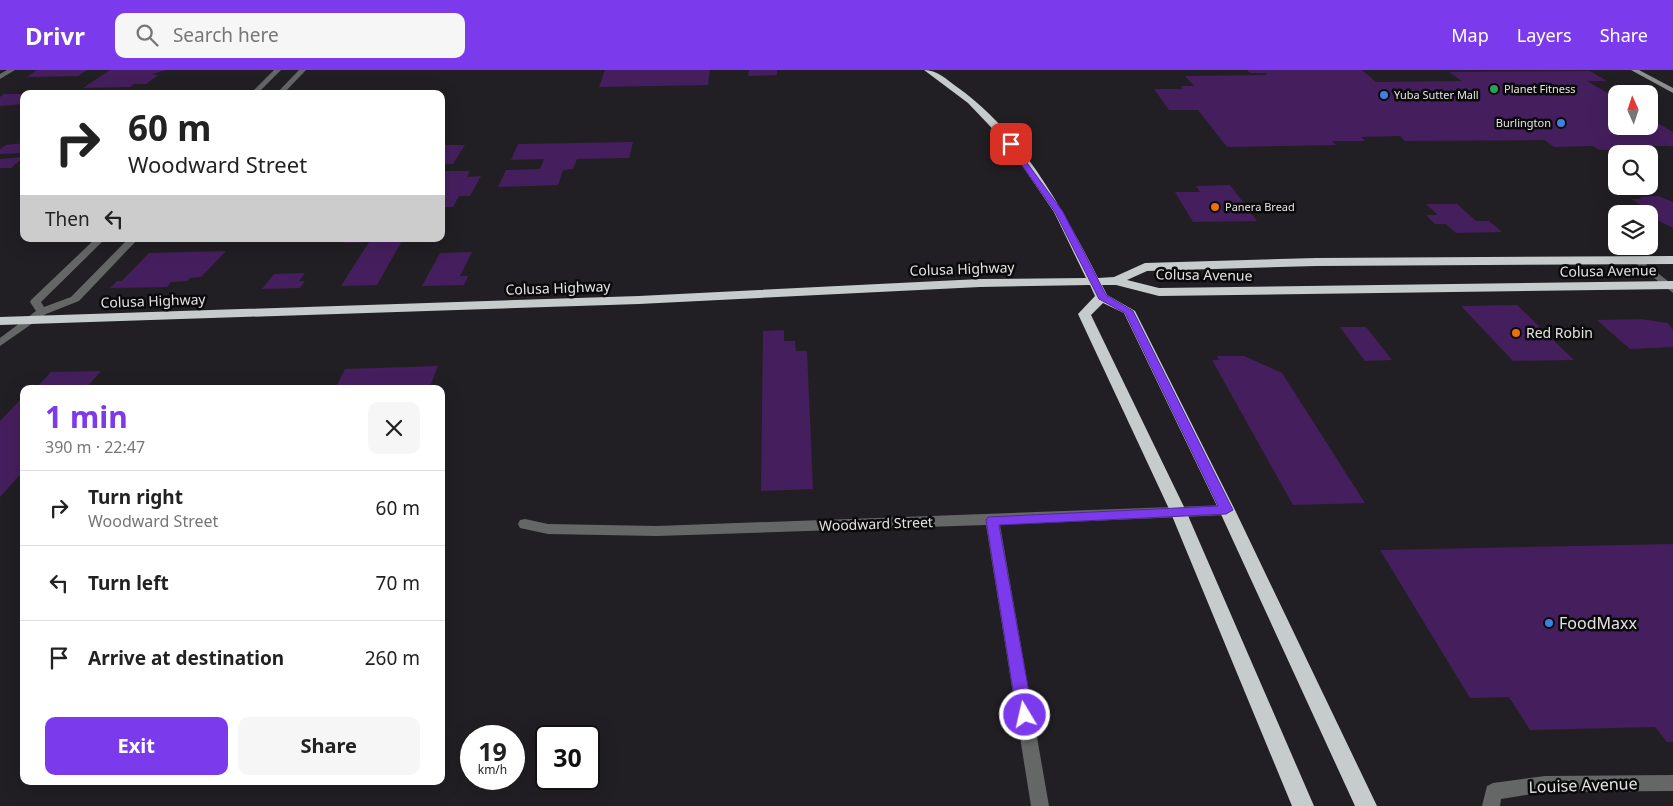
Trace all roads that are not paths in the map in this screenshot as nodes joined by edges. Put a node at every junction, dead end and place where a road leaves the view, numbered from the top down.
1 (12, 70) edge
2 (278, 70) edge
3 (303, 70) edge
4 (928, 70) edge
5 (1634, 70) edge
6 (0, 77) edge
7 (257, 90) edge
8 (283, 90) edge
9 (1673, 91) edge
10 (97, 242) edge
11 (130, 242) edge
12 (1637, 260) junction
13 (1673, 260) edge
14 (1116, 281) junction
15 (1671, 287) edge
16 (1098, 289) junction
17 (38, 316) junction
18 (0, 322) edge
19 (0, 343) edge
20 (1226, 510) junction
21 (1178, 512) junction
22 (992, 520) junction
23 (525, 524) dead end
24 (1673, 783) edge
25 (1492, 799) edge
26 (1040, 806) edge
27 (1303, 806) edge
28 (1366, 806) edge

1 - 6 street
2 - 7 street
3 - 8 street
4 - 16 highway
5 - 9 main road
10 - 17 street
11 - 17 street
12 - 13 highway, Colusa Avenue
12 - 14 highway, Colusa Avenue
12 - 15 street
14 - 15 highway, Colusa Avenue
14 - 16 highway, Colusa Highway
16 - 17 highway, Colusa Highway
16 - 20 highway
16 - 21 highway
17 - 18 highway, Colusa Highway
17 - 19 street
20 - 21 street, Woodward Street
20 - 28 highway
21 - 22 street, Woodward Street
21 - 27 highway
22 - 23 street, Woodward Street
22 - 26 street
24 - 25 street, Louise Avenue

